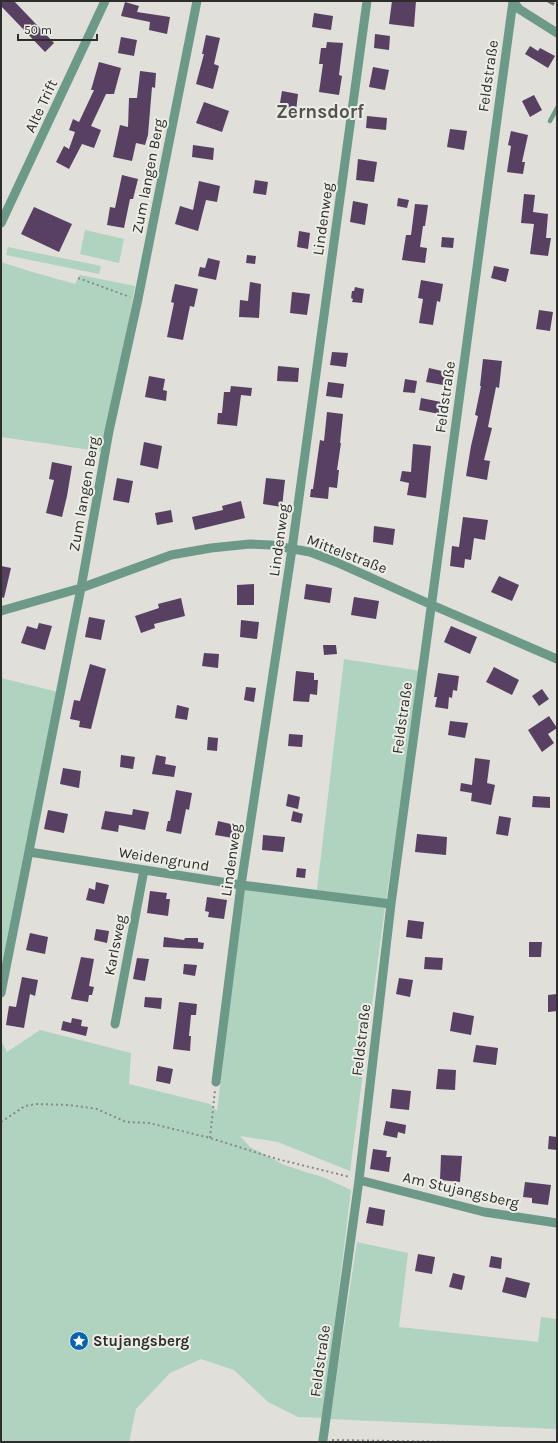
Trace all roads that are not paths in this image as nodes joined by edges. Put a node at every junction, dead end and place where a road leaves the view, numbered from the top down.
1 (105, 1) edge
2 (197, 1) edge
3 (367, 1) edge
4 (513, 1) edge
5 (557, 33) edge
6 (557, 108) edge
7 (550, 121) dead end
8 (1, 223) edge
9 (292, 549) junction
10 (81, 588) junction
11 (432, 605) junction
12 (1, 611) edge
13 (557, 659) edge
14 (29, 852) junction
15 (144, 870) junction
16 (241, 885) junction
17 (391, 904) junction
18 (1, 992) edge
19 (115, 1024) dead end
20 (216, 1082) road end
21 (359, 1180) junction
22 (557, 1223) edge
23 (323, 1440) road end

1 - 8 street, Alte Trift
2 - 10 street, Zum langen Berg
3 - 9 street, Lindenweg
4 - 5 street
4 - 11 street, Feldstraße
6 - 7 lane
9 - 10 street, Mittelstraße
9 - 11 street, Mittelstraße
9 - 16 street, Lindenweg
10 - 12 street, Mittelstraße
10 - 14 street, Zum langen Berg
11 - 13 street, Mittelstraße
11 - 17 street, Feldstraße
14 - 15 street, Weidengrund
14 - 18 street, Zum langen Berg
15 - 16 street, Weidengrund
15 - 19 street, Karlsweg
16 - 17 street, Weidengrund
16 - 20 street, Lindenweg
17 - 21 street, Feldstraße
21 - 22 street, Am Stujangsberg
21 - 23 street, Feldstraße

